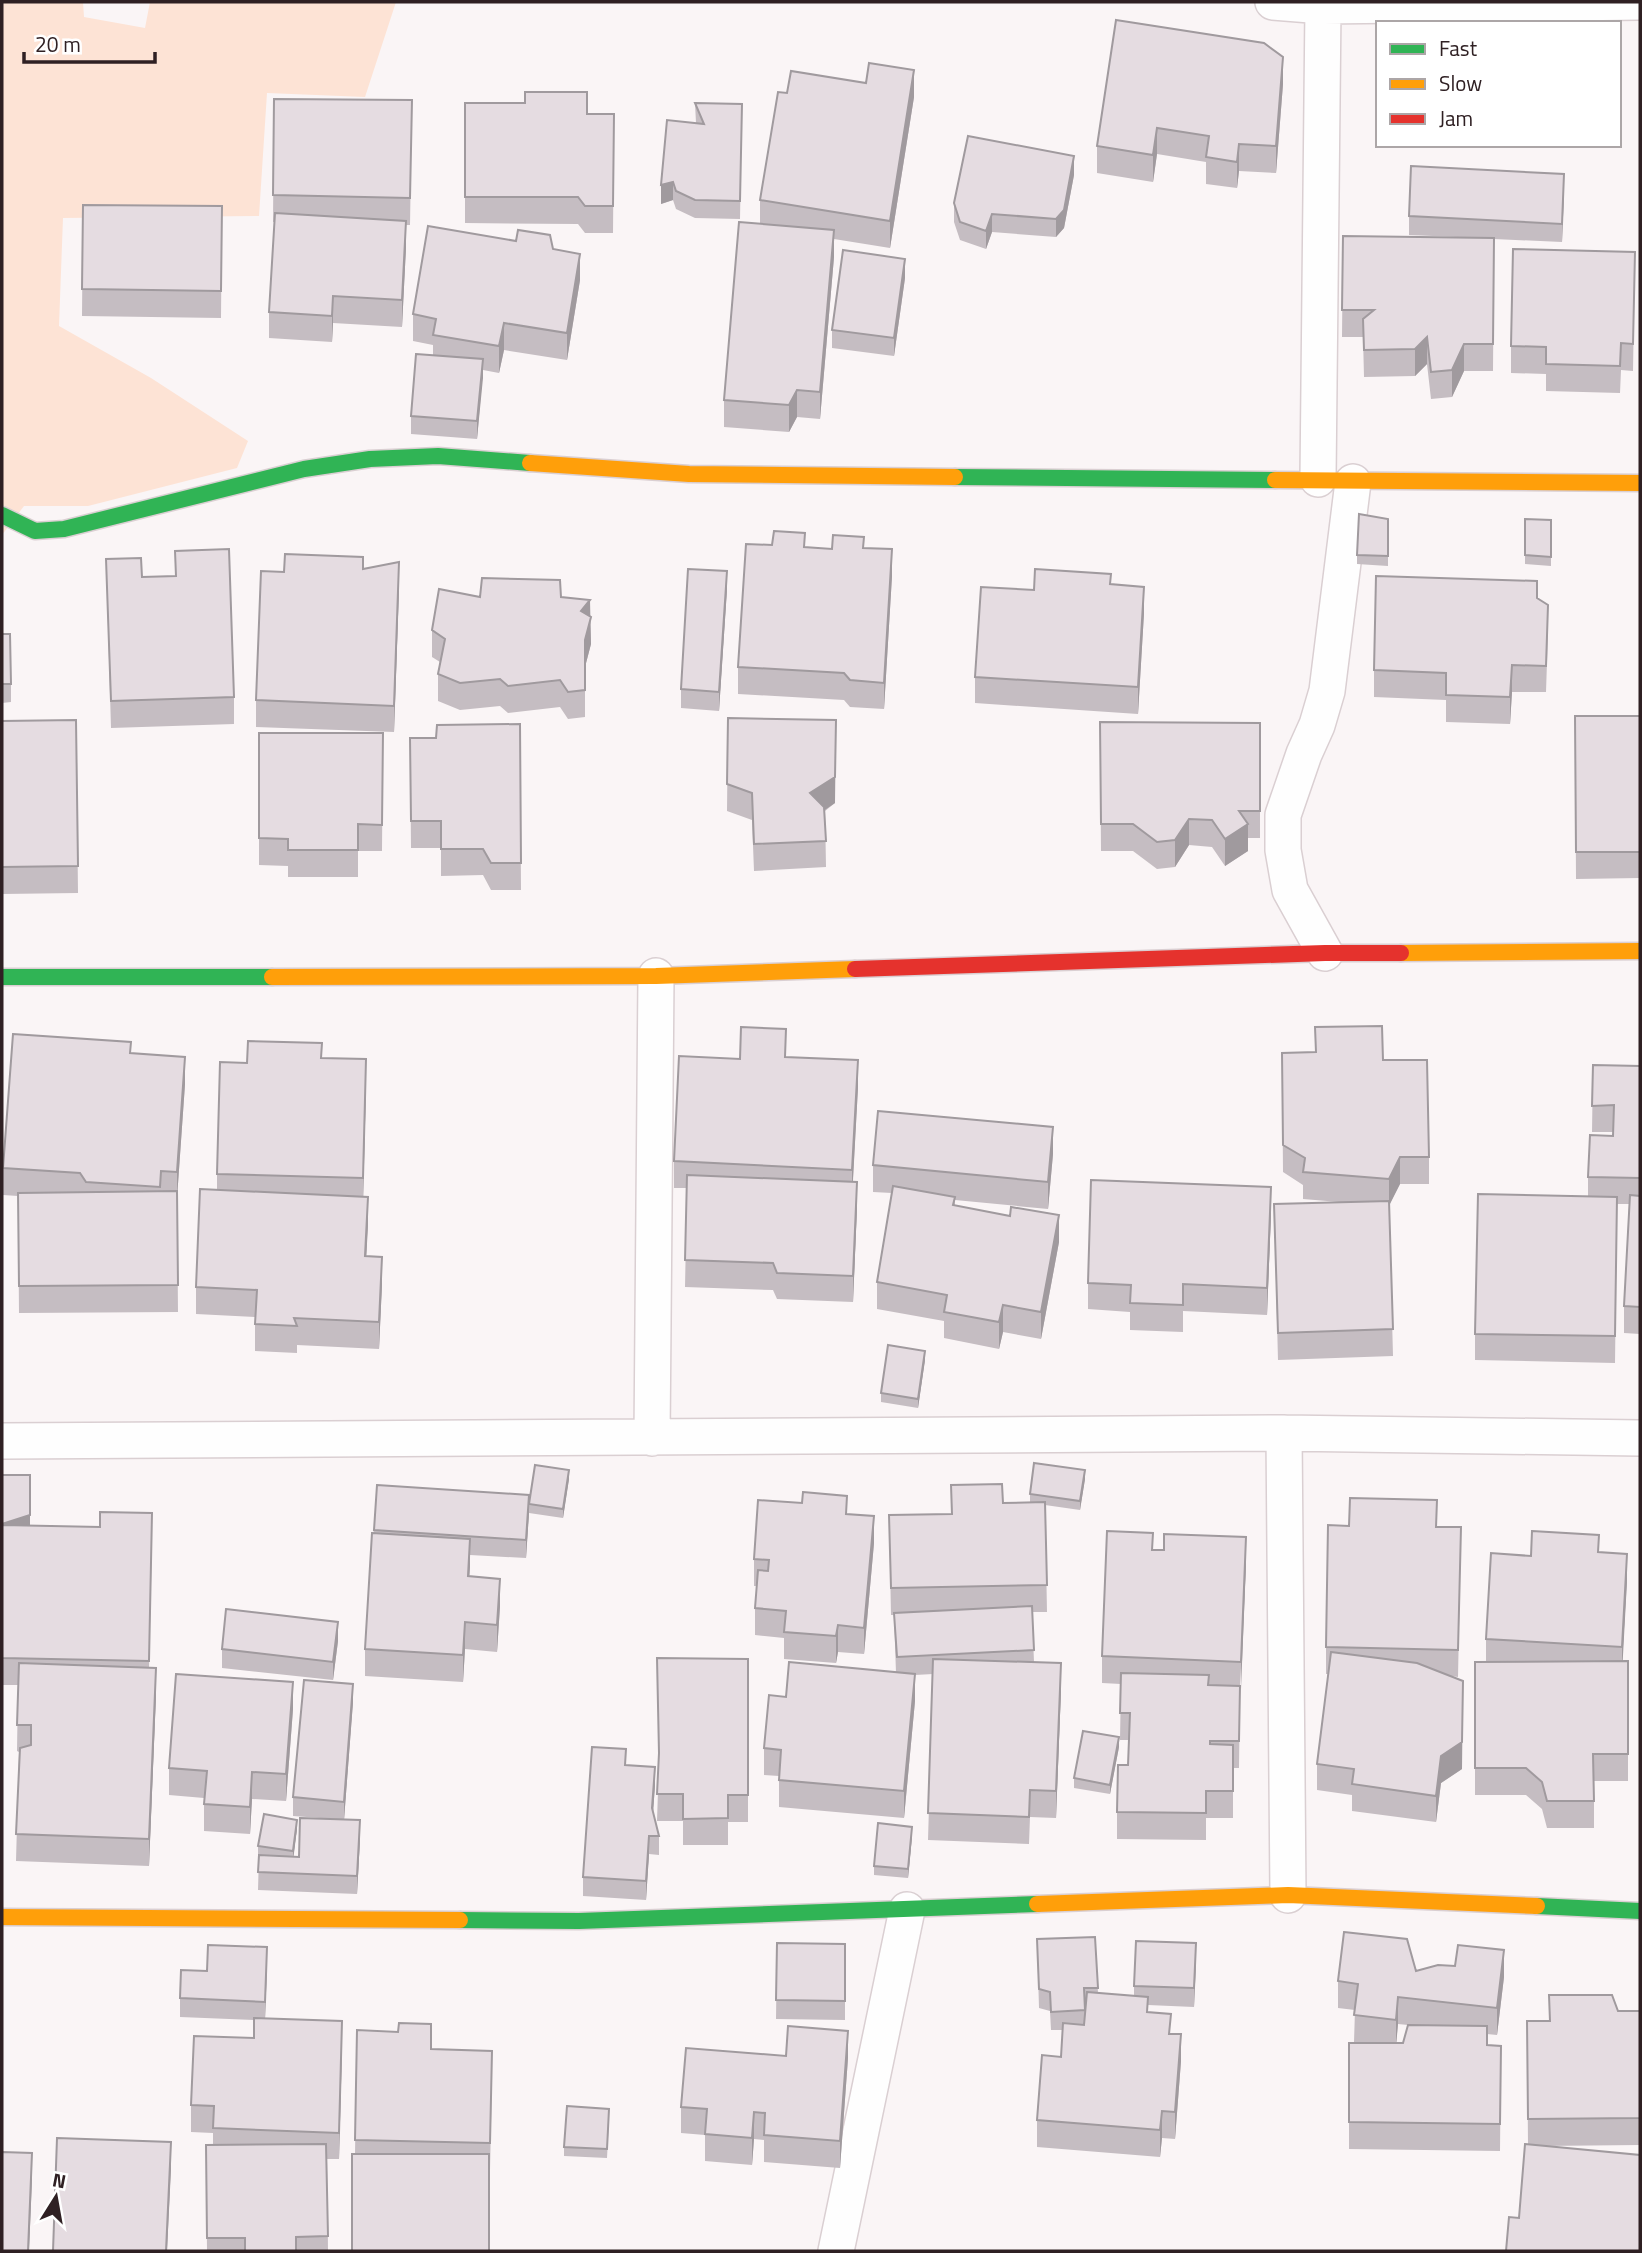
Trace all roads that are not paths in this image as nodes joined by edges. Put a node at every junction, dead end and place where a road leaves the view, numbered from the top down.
1 (1273, 2) edge
2 (1640, 2) edge
3 (1323, 6) junction
4 (1318, 480) junction
5 (1353, 482) junction
6 (1640, 483) edge
7 (2, 516) edge
8 (1640, 951) edge
9 (1325, 953) junction
10 (656, 976) junction
11 (2, 977) edge
12 (1284, 1433) junction
13 (652, 1438) junction
14 (1640, 1438) edge
15 (2, 1441) edge
16 (1288, 1895) junction
17 (907, 1910) junction
18 (1640, 1911) edge
19 (2, 1917) edge
20 (836, 2251) edge

1 - 3 street
2 - 3 street
3 - 4 street
4 - 5 street
4 - 7 street
5 - 6 street
5 - 9 street
8 - 9 street
9 - 10 street
10 - 11 street
10 - 13 street
12 - 13 street
12 - 14 street
12 - 16 street
13 - 15 street
16 - 17 street
16 - 18 street
17 - 19 street
17 - 20 street

